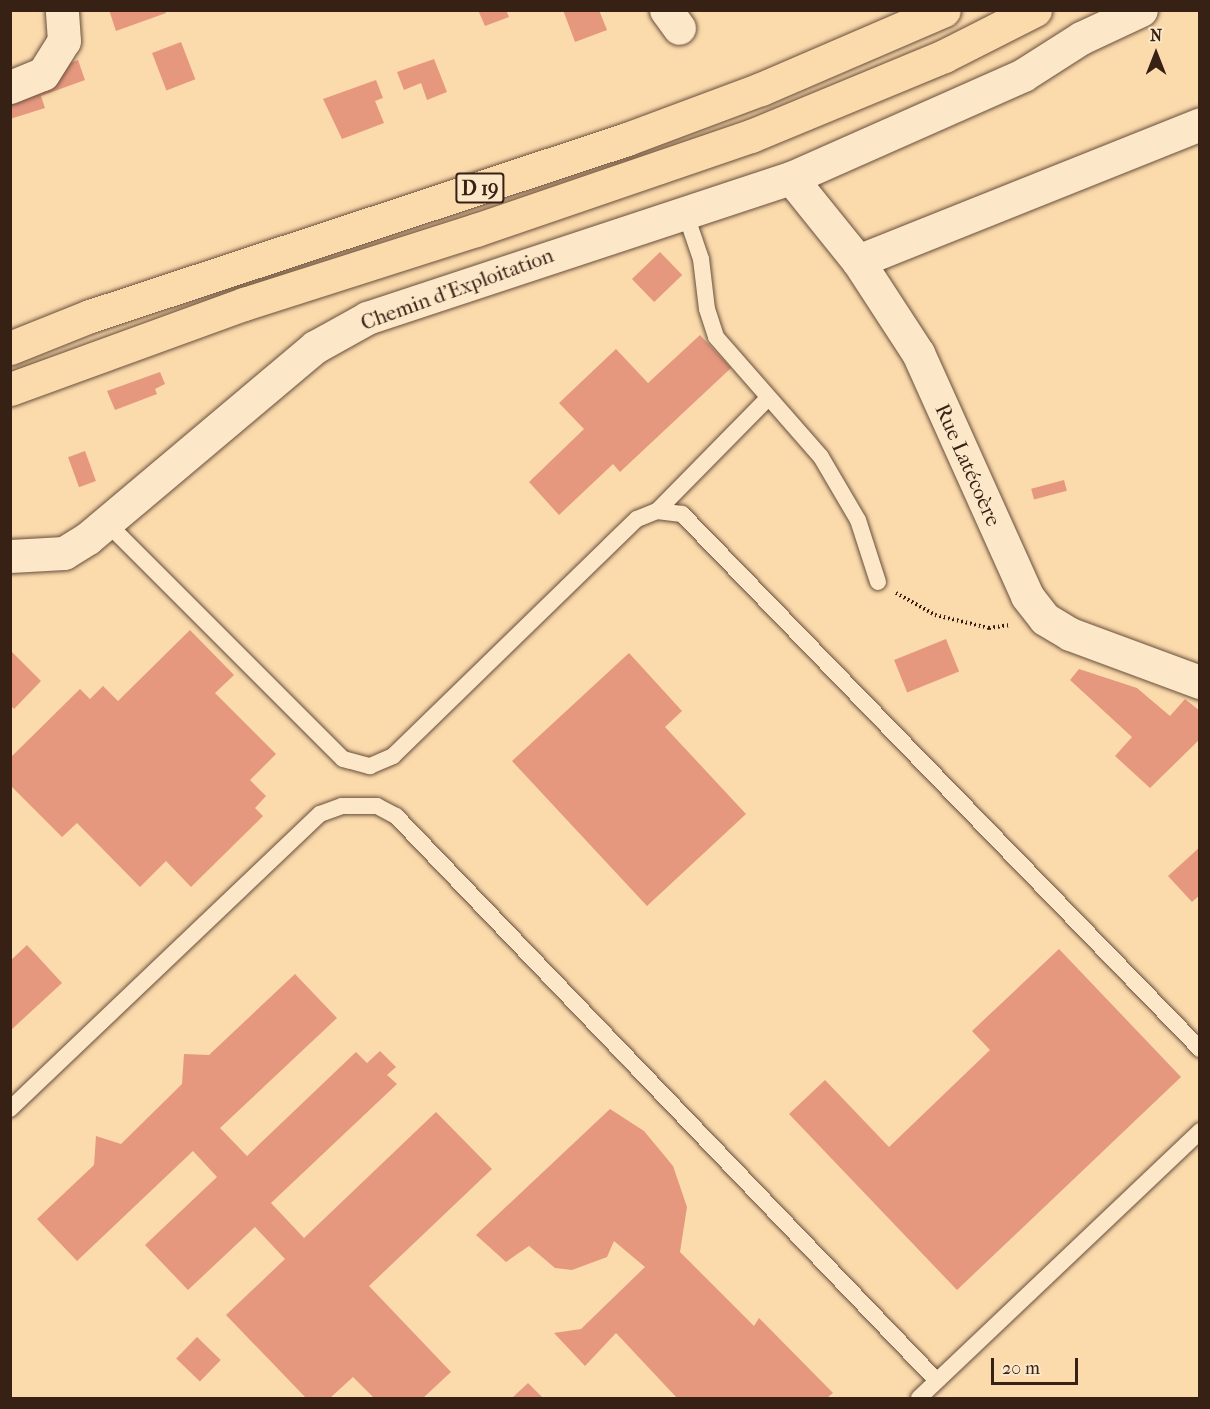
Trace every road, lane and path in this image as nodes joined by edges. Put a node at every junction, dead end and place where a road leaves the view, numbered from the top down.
1 (62, 10) edge
2 (944, 10) edge
3 (1035, 10) edge
4 (1141, 10) edge
5 (10, 87) edge
6 (1200, 124) edge
7 (791, 178) junction
8 (685, 212) junction
9 (858, 261) junction
10 (10, 348) edge
11 (10, 389) edge
12 (768, 398) junction
13 (657, 512) junction
14 (106, 522) junction
15 (10, 556) edge
16 (878, 582) joint
17 (1045, 619) junction
18 (1200, 682) edge
19 (1200, 1049) edge
20 (10, 1109) edge
21 (1200, 1131) edge
22 (937, 1381) junction
23 (919, 1398) edge

1 - 5 street
2 - 10 main road, D 19
3 - 11 main road, D 19
4 - 7 street, Chemin d'Exploitation
6 - 9 street
7 - 8 street, Chemin d'Exploitation
7 - 9 street, Rue Latécoère
8 - 12 lane
8 - 14 street, Chemin d'Exploitation
9 - 17 street, Rue Latécoère
12 - 13 lane
12 - 16 lane
13 - 14 lane
13 - 19 lane
14 - 15 street, Chemin d'Exploitation
16 - 17 path
17 - 18 street, Rue Latécoère
20 - 22 lane
21 - 22 lane
22 - 23 lane

